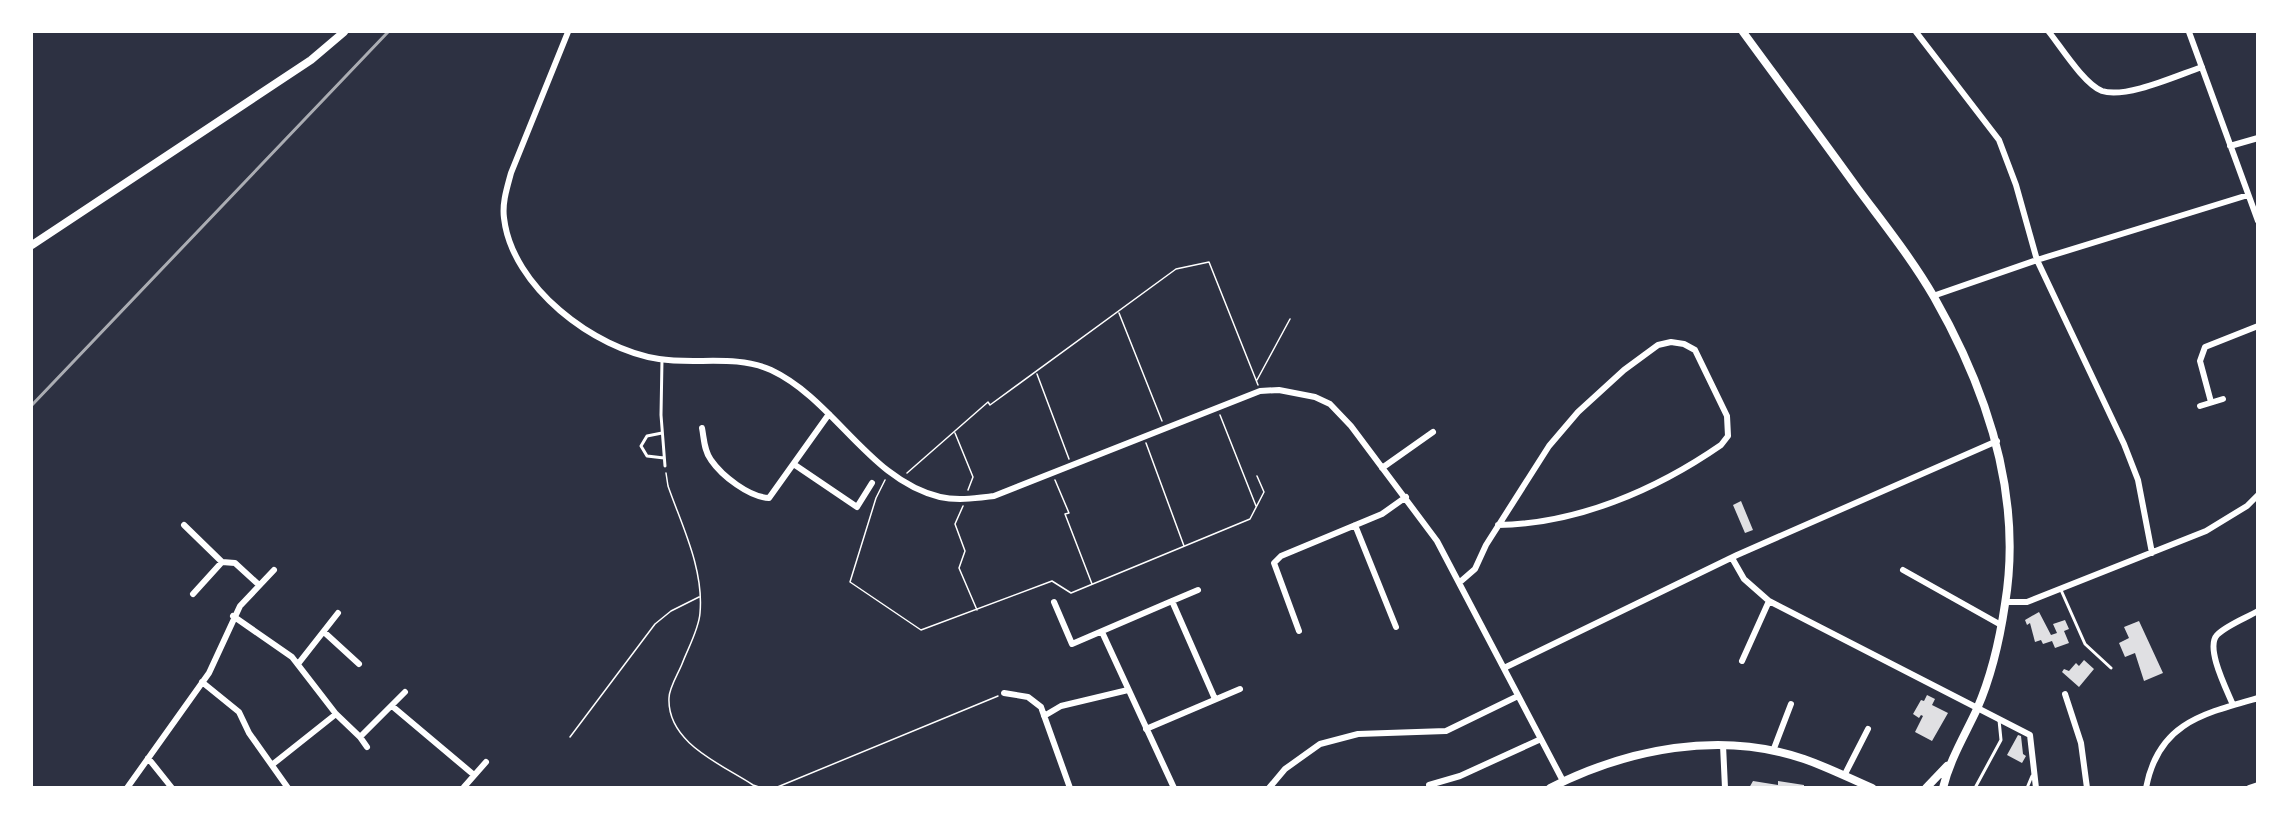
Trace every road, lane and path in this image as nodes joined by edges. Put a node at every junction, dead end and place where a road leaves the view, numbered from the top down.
1 (344, 32) edge
2 (568, 32) edge
3 (1743, 32) edge
4 (1916, 32) edge
5 (2049, 32) edge
6 (2189, 32) edge
7 (2202, 67) junction
8 (2258, 138) edge
9 (2230, 146) junction
10 (2248, 195) junction
11 (2258, 221) edge
12 (32, 245) edge
13 (2037, 260) junction
14 (1933, 296) junction
15 (1119, 313) junction
16 (1290, 319) dead end
17 (2258, 326) edge
18 (662, 360) junction
19 (1037, 373) junction
20 (1256, 381) junction
21 (1260, 391) junction
22 (2223, 399) dead end
23 (2211, 402) junction
24 (2200, 406) dead end
25 (1217, 409) junction
26 (829, 414) junction
27 (702, 428) dead end
28 (1165, 430) junction
29 (954, 432) junction
30 (1433, 432) dead end
31 (662, 433) junction
32 (1144, 438) junction
33 (1997, 441) junction
34 (664, 458) junction
35 (665, 465) joint
36 (795, 465) junction
37 (1072, 466) junction
38 (1382, 468) junction
39 (890, 472) junction
40 (1053, 474) junction
41 (1257, 476) dead end
42 (900, 478) junction
43 (872, 483) dead end
44 (2258, 495) edge
45 (1406, 497) junction
46 (965, 500) junction
47 (1256, 506) junction
48 (184, 525) dead end
49 (1355, 525) junction
50 (1498, 525) junction
51 (1184, 546) junction
52 (2152, 553) junction
53 (1732, 558) junction
54 (222, 562) junction
55 (274, 570) dead end
56 (1903, 570) dead end
57 (1460, 582) junction
58 (1092, 584) junction
59 (259, 585) junction
60 (1198, 590) dead end
61 (2061, 590) junction
62 (193, 594) dead end
63 (700, 596) junction
64 (1172, 601) junction
65 (1769, 601) junction
66 (1054, 602) dead end
67 (2006, 602) junction
68 (977, 610) junction
69 (2258, 611) edge
70 (338, 613) dead end
71 (233, 616) junction
72 (2001, 625) junction
73 (1396, 627) dead end
74 (1299, 631) dead end
75 (324, 632) junction
76 (1102, 632) junction
77 (1742, 661) dead end
78 (298, 664) junction
79 (359, 664) dead end
80 (1504, 668) junction
81 (2111, 668) dead end
82 (202, 682) junction
83 (1240, 689) dead end
84 (1128, 690) junction
85 (405, 692) dead end
86 (1004, 693) joint
87 (2064, 694) dead end
88 (1518, 696) junction
89 (2258, 698) edge
90 (1215, 699) junction
91 (1791, 704) dead end
92 (2233, 705) junction
93 (392, 706) junction
94 (1978, 707) junction
95 (336, 714) junction
96 (1044, 716) junction
97 (1998, 718) junction
98 (1146, 729) junction
99 (1868, 729) dead end
100 (360, 737) junction
101 (570, 737) dead end
102 (1541, 739) junction
103 (1723, 745) junction
104 (367, 747) dead end
105 (1773, 752) junction
106 (148, 758) junction
107 (486, 762) dead end
108 (273, 764) junction
109 (1948, 765) junction
110 (2035, 772) junction
111 (474, 775) junction
112 (1844, 776) junction
113 (1563, 781) junction
114 (1429, 785) dead end
115 (2258, 785) edge
116 (464, 787) edge
117 (127, 788) edge
118 (172, 788) edge
119 (288, 788) edge
120 (762, 788) edge
121 (775, 788) edge
122 (1070, 788) edge
123 (1174, 788) edge
124 (1269, 788) edge
125 (1550, 788) edge
126 (1725, 788) edge
127 (1872, 788) edge
128 (1926, 788) edge
129 (1943, 788) edge
130 (1975, 788) edge
131 (2027, 788) edge
132 (2036, 788) edge
133 (2087, 788) edge
134 (2146, 788) edge
135 (2249, 788) edge

1 - 12 street
2 - 18 street
3 - 14 street
4 - 13 street
5 - 7 street
6 - 7 street
7 - 9 street
8 - 9 street
9 - 10 street
10 - 11 street
10 - 13 street
13 - 14 street
13 - 52 street
14 - 33 street
15 - 19 path
15 - 20 path
15 - 28 path
16 - 20 path
17 - 23 street
18 - 26 street
18 - 31 lane
19 - 29 path
19 - 37 path
20 - 21 path
21 - 25 street
21 - 38 street
22 - 23 street
23 - 24 street
25 - 28 street
25 - 47 path
26 - 36 street
26 - 39 street
27 - 36 street
28 - 32 street
29 - 42 path
29 - 46 path
30 - 38 street
31 - 34 lane
31 - 34 lane
32 - 37 street
32 - 51 path
33 - 53 street
33 - 67 street
34 - 35 lane
35 - 63 path
36 - 43 street
37 - 40 street
38 - 45 street
39 - 42 street
39 - 68 path
40 - 46 street
40 - 58 path
41 - 47 path
42 - 46 street
44 - 52 street
45 - 49 street
45 - 57 street
46 - 68 path
47 - 51 path
48 - 54 street
49 - 73 street
49 - 74 street
50 - 50 street
50 - 57 street
51 - 58 path
52 - 61 street
53 - 65 street
53 - 80 street
54 - 59 street
54 - 62 street
55 - 59 street
56 - 72 street
57 - 80 street
58 - 68 path
59 - 71 street
60 - 64 street
61 - 67 street
61 - 81 lane
63 - 101 path
63 - 120 path
64 - 76 street
64 - 90 street
65 - 77 street
65 - 94 street
66 - 76 street
67 - 72 street
69 - 92 street
70 - 75 street
71 - 78 street
71 - 82 street
72 - 94 street
75 - 78 street
75 - 79 street
76 - 84 street
78 - 95 street
80 - 88 street
82 - 106 street
82 - 108 street
83 - 90 street
84 - 96 street
84 - 98 street
85 - 93 street
86 - 96 street
86 - 121 path
87 - 133 street
88 - 102 street
88 - 124 street
89 - 92 street
90 - 98 street
91 - 105 street
92 - 134 street
93 - 100 street
93 - 111 street
94 - 97 street
94 - 109 street
95 - 100 street
95 - 108 street
96 - 122 street
97 - 110 street
97 - 130 lane
98 - 123 street
99 - 112 street
100 - 104 street
102 - 113 street
102 - 114 street
103 - 105 street
103 - 113 street
103 - 126 street
105 - 112 street
106 - 117 street
106 - 118 street
107 - 111 street
108 - 119 street
109 - 128 street
109 - 129 street
110 - 131 lane
110 - 132 street
111 - 116 street
112 - 127 street
113 - 125 street
115 - 135 street

